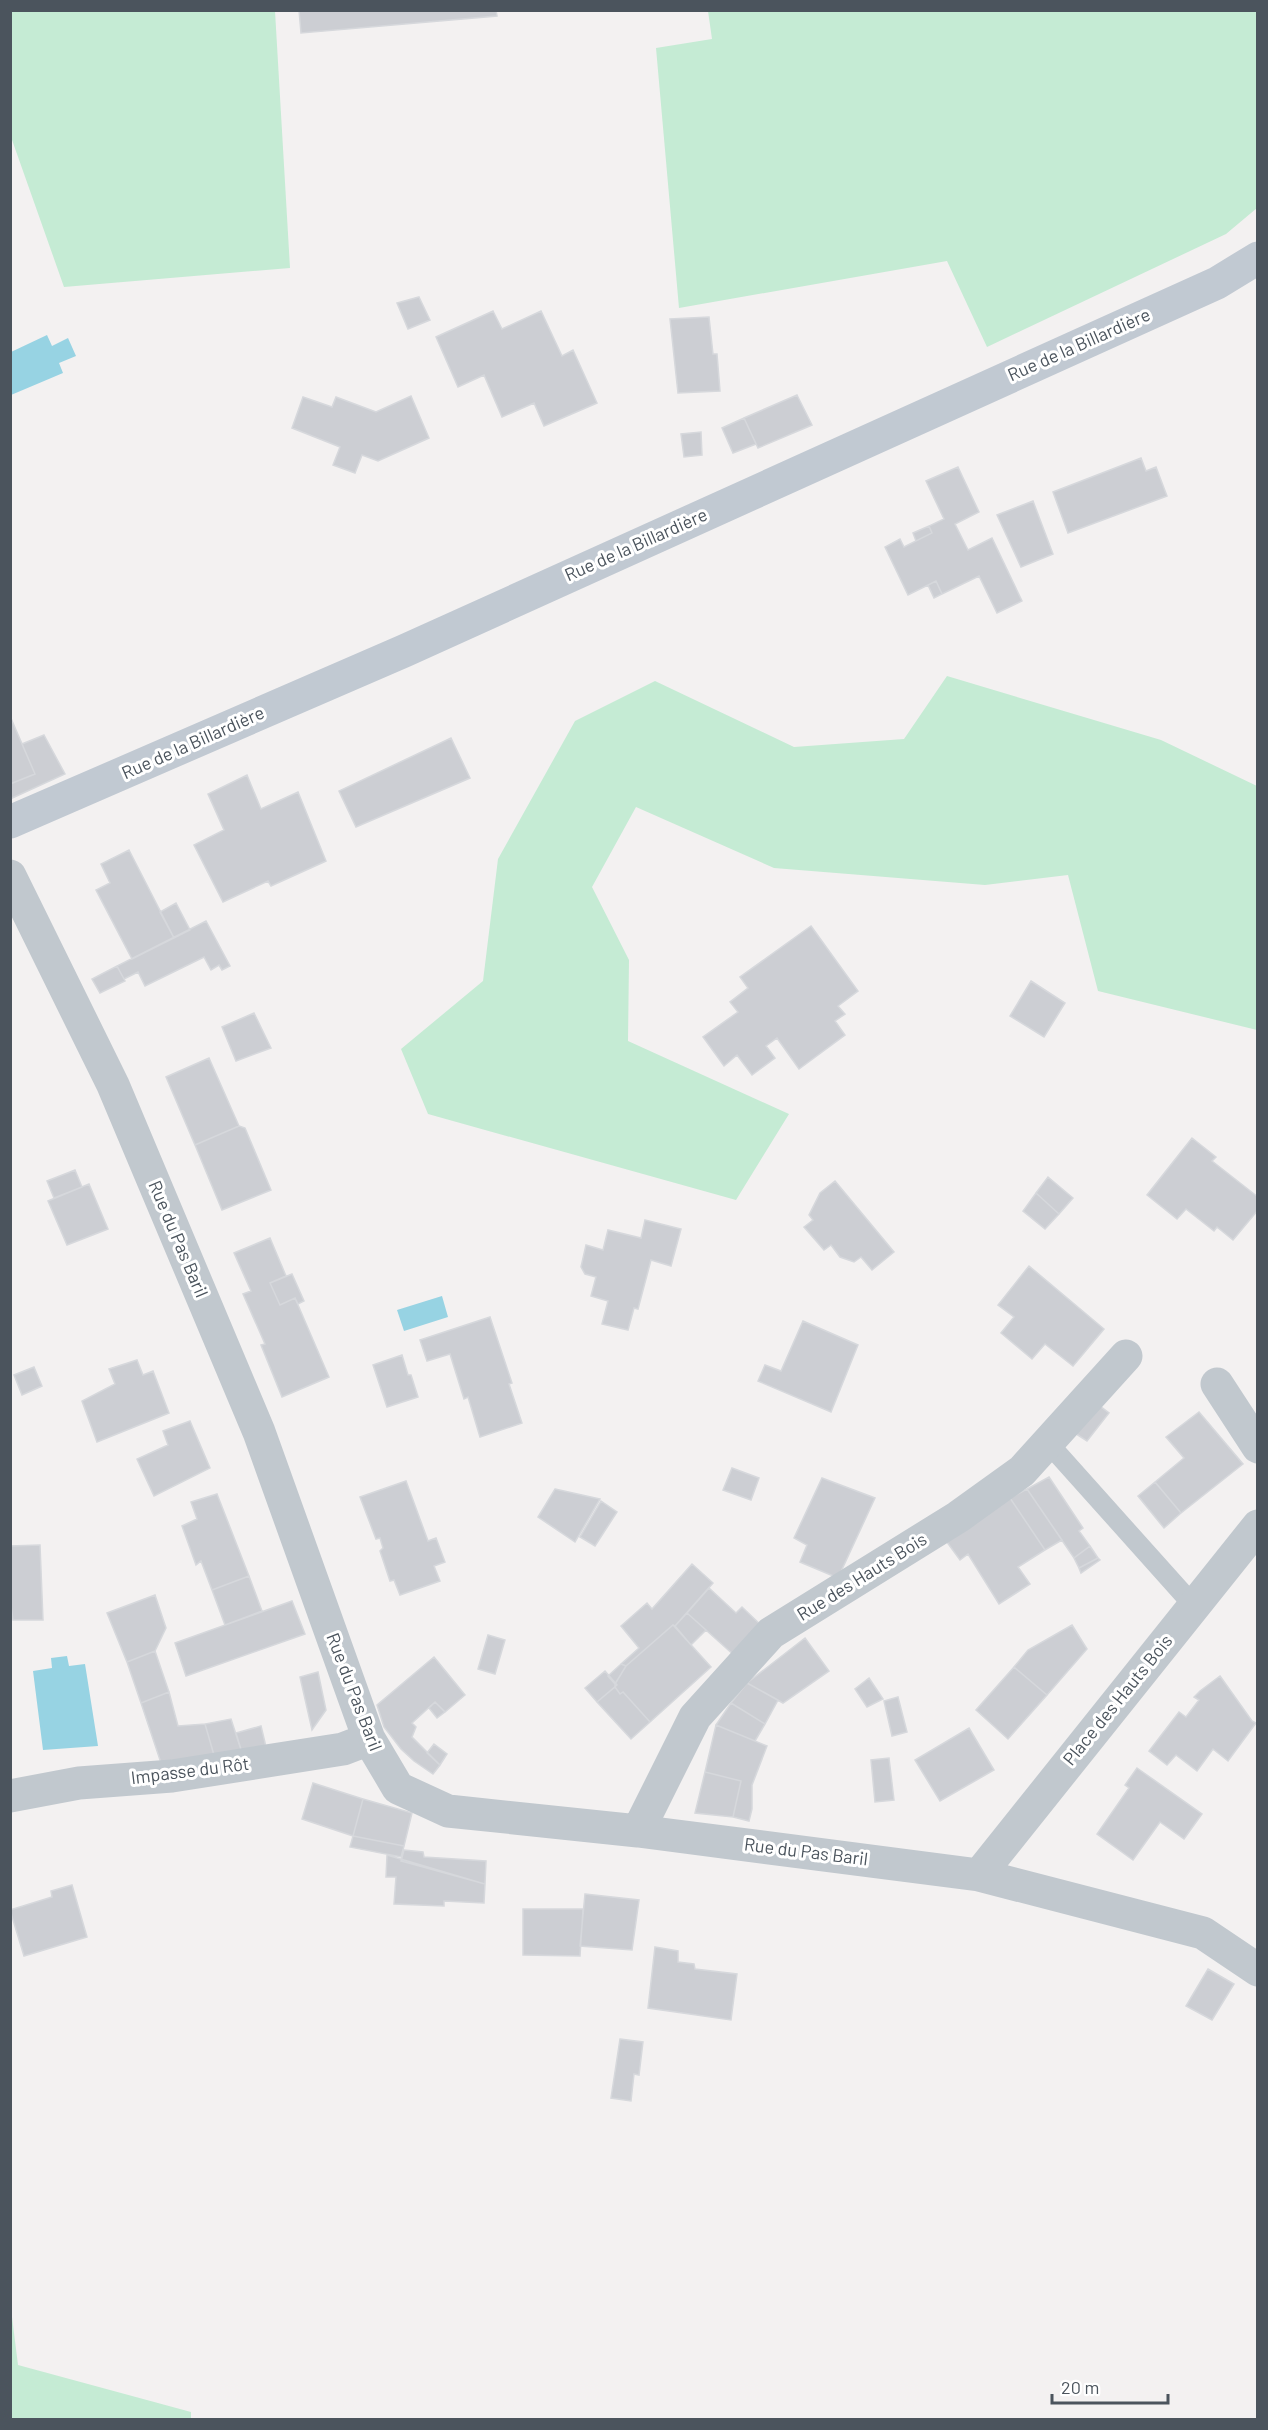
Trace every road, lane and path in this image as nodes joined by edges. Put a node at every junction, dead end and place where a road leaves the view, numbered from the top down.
1 (1257, 258) edge
2 (10, 822) edge
3 (10, 876) edge
4 (1126, 1356) dead end
5 (1217, 1384) dead end
6 (1049, 1444) junction
7 (1257, 1447) edge
8 (1257, 1526) edge
9 (1194, 1606) junction
10 (369, 1739) junction
11 (10, 1796) edge
12 (638, 1830) junction
13 (979, 1875) junction
14 (1257, 1970) edge

1 - 2 street, Rue de la Billardière
3 - 10 street, Rue du Pas Baril
4 - 6 street, Rue des Hauts Bois
5 - 7 street
6 - 9 lane
6 - 12 street, Rue des Hauts Bois
8 - 9 street, Place des Hauts Bois
9 - 13 street, Place des Hauts Bois
10 - 11 street, Impasse du Rôt
10 - 12 street, Rue du Pas Baril
12 - 13 street, Rue du Pas Baril
13 - 14 street, Rue du Pas Baril

